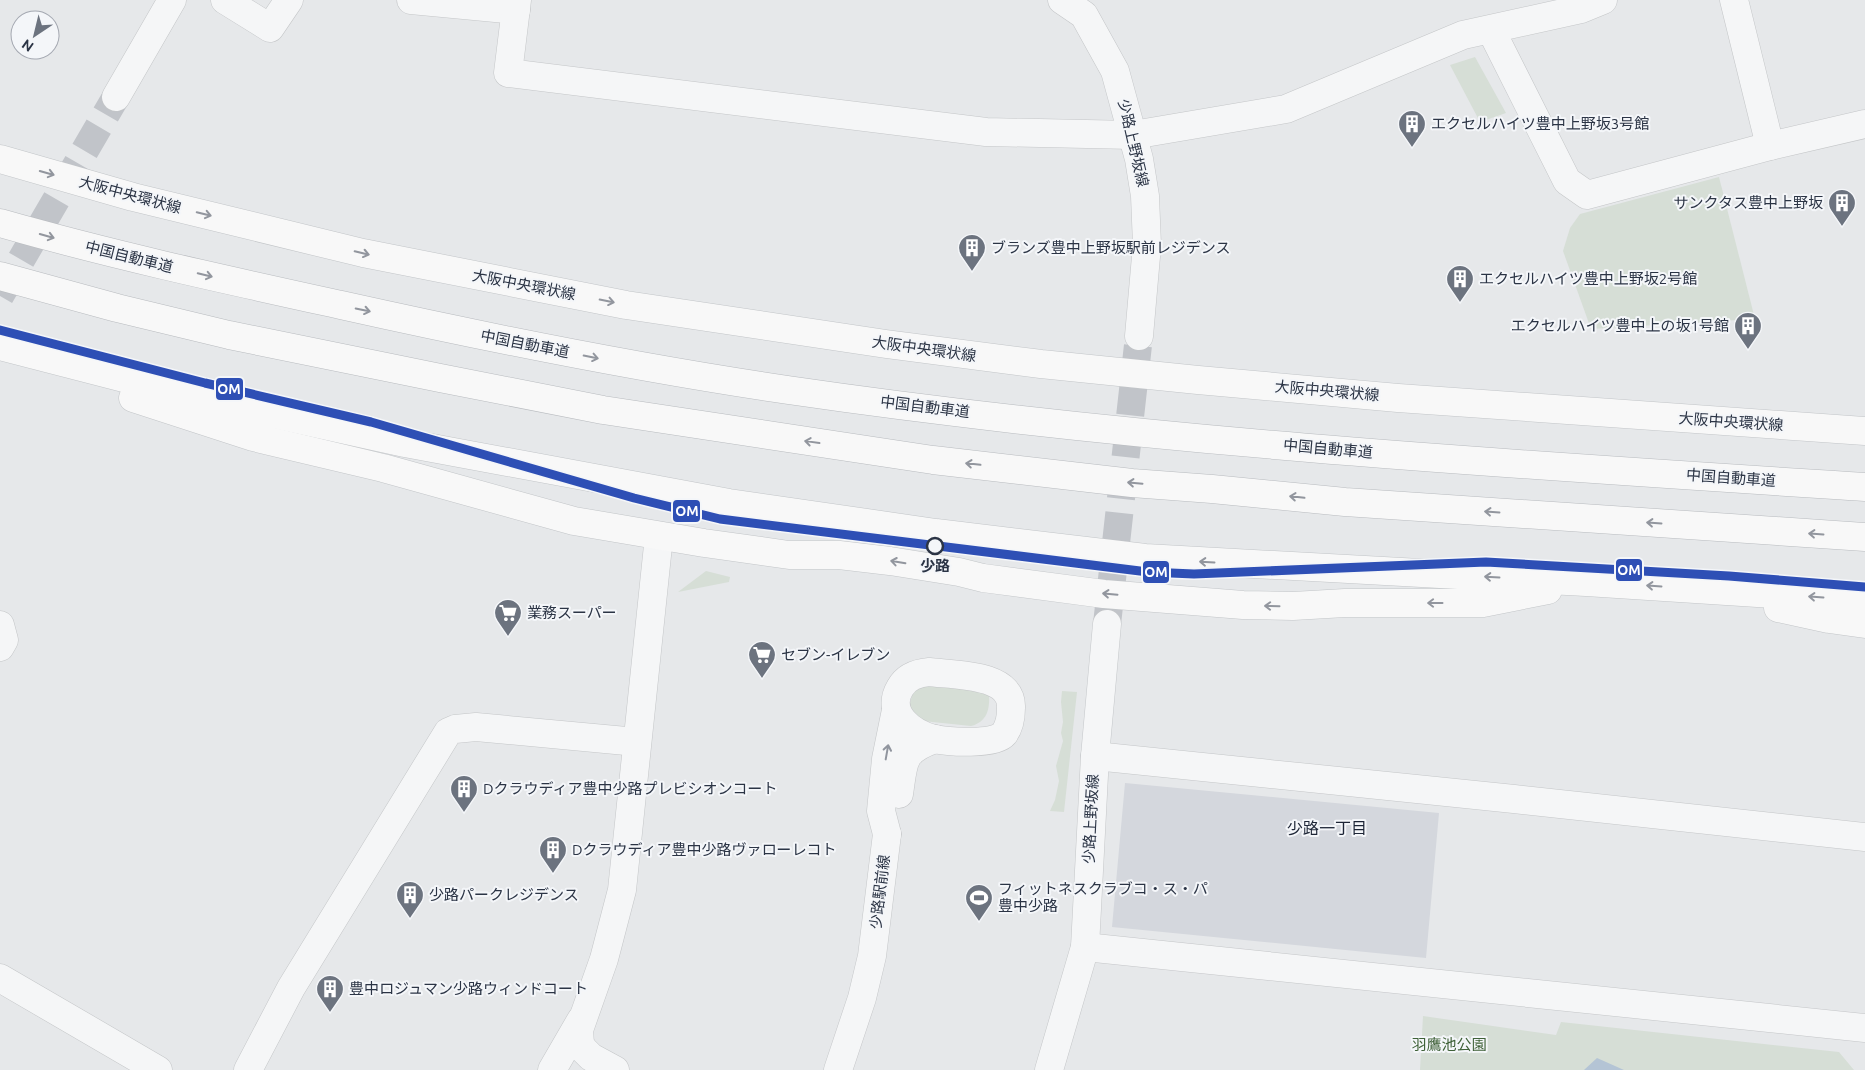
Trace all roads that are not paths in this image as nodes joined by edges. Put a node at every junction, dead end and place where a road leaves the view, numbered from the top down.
1 (172, 0) edge
2 (225, 0) edge
3 (289, 0) edge
4 (411, 0) edge
5 (1062, 0) edge
6 (1603, 0) edge
7 (1734, 0) edge
8 (517, 5) edge
9 (1491, 30) junction
10 (116, 97) tunnel mouth
11 (1865, 124) edge
12 (1133, 135) junction
13 (1770, 146) junction
14 (0, 159) edge
15 (0, 222) edge
16 (0, 276) edge
17 (1138, 336) tunnel mouth
18 (0, 346) edge
19 (28, 353) junction
20 (1865, 419) edge
21 (1754, 424) junction
22 (1865, 431) edge
23 (1865, 487) edge
24 (659, 536) junction
25 (1865, 537) edge
26 (1586, 582) junction
27 (1682, 588) junction
28 (1865, 600) edge
29 (1107, 624) tunnel mouth
30 (1865, 624) edge
31 (0, 625) edge
32 (0, 647) edge
33 (896, 710) junction
34 (935, 739) junction
35 (637, 742) junction
36 (1095, 756) junction
37 (887, 834) junction
38 (1865, 837) edge
39 (1085, 946) junction
40 (0, 978) edge
41 (582, 1020) junction
42 (1865, 1028) edge
43 (158, 1070) edge
44 (248, 1070) edge
45 (552, 1070) edge
46 (615, 1070) edge
47 (838, 1070) edge
48 (1049, 1070) edge

1 - 10 street
2 - 3 street
4 - 8 street
5 - 12 street, 少路上野坂線
6 - 9 street
7 - 13 street
8 - 12 street
9 - 12 street
9 - 13 street
11 - 13 street
12 - 17 street, 少路上野坂線
14 -> 21 main road, 大阪中央環状線
15 -> 23 main road, 中国自動車道
25 -> 16 main road
18 - 19 main road
19 - 24 main road
26 -> 19 main road
20 - 21 main road
21 - 22 main road, 大阪中央環状線
26 -> 24 main road
24 - 35 street
27 -> 26 main road
28 -> 27 main road
27 - 30 main road
29 - 36 street, 少路上野坂線
31 - 32 street
33 - 34 street, 少路駅前線
33 - 34 street, 少路駅前線
37 -> 33 street, 少路駅前線
34 - 37 street
35 - 41 street
35 - 44 street
36 - 38 street
36 - 39 street, 少路上野坂線
37 - 47 street, 少路駅前線
39 - 42 street
39 - 48 street, 少路上野坂線
40 - 43 street
41 - 45 street
41 - 46 street

